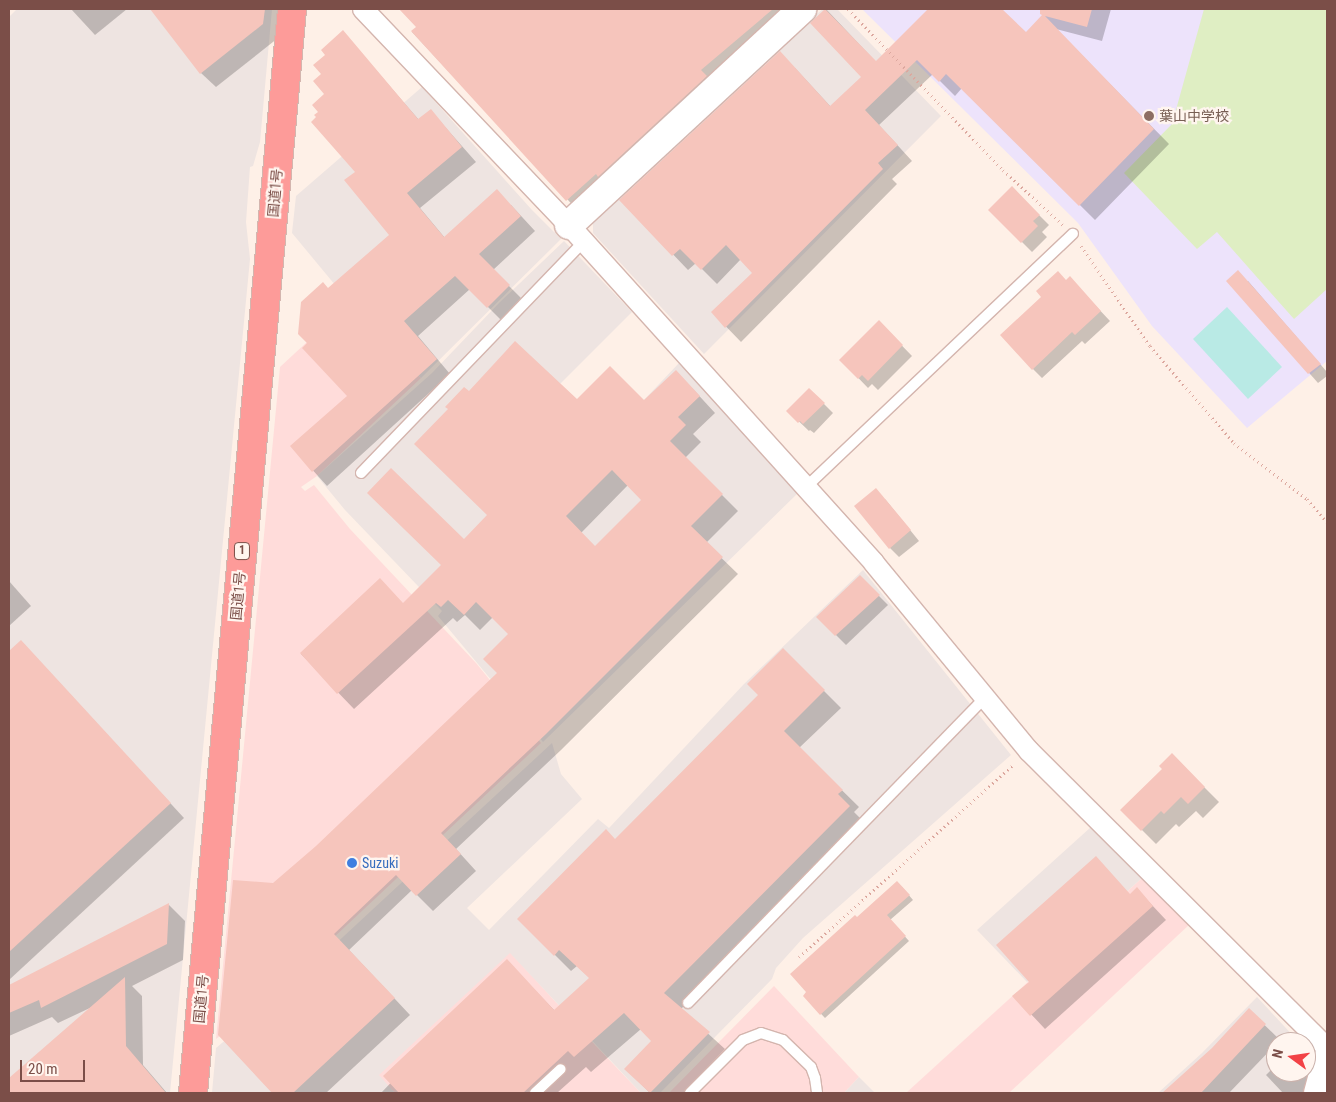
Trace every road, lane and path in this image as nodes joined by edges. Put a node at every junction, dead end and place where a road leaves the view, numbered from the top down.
1 (292, 9) edge
2 (363, 9) edge
3 (802, 9) edge
4 (848, 9) edge
5 (576, 233) junction
6 (1073, 234) junction
7 (361, 473) dead end
8 (806, 487) junction
9 (1327, 522) edge
10 (985, 698) junction
11 (1029, 751) junction
12 (799, 957) dead end
13 (688, 1003) dead end
14 (1327, 1048) edge
15 (1327, 1059) edge
16 (562, 1069) dead end
17 (192, 1093) edge
18 (535, 1093) edge
19 (690, 1093) edge
20 (817, 1093) edge
21 (1318, 1093) edge

1 - 17 highway, 国道1号 / 1
2 - 5 street
3 - 5 street
4 - 6 path
5 - 7 lane
5 - 8 street
6 - 8 lane
6 - 9 path
8 - 10 street
10 - 11 street
10 - 13 lane
11 - 12 path
11 - 14 street
15 - 21 street
16 - 18 lane
19 - 20 lane

